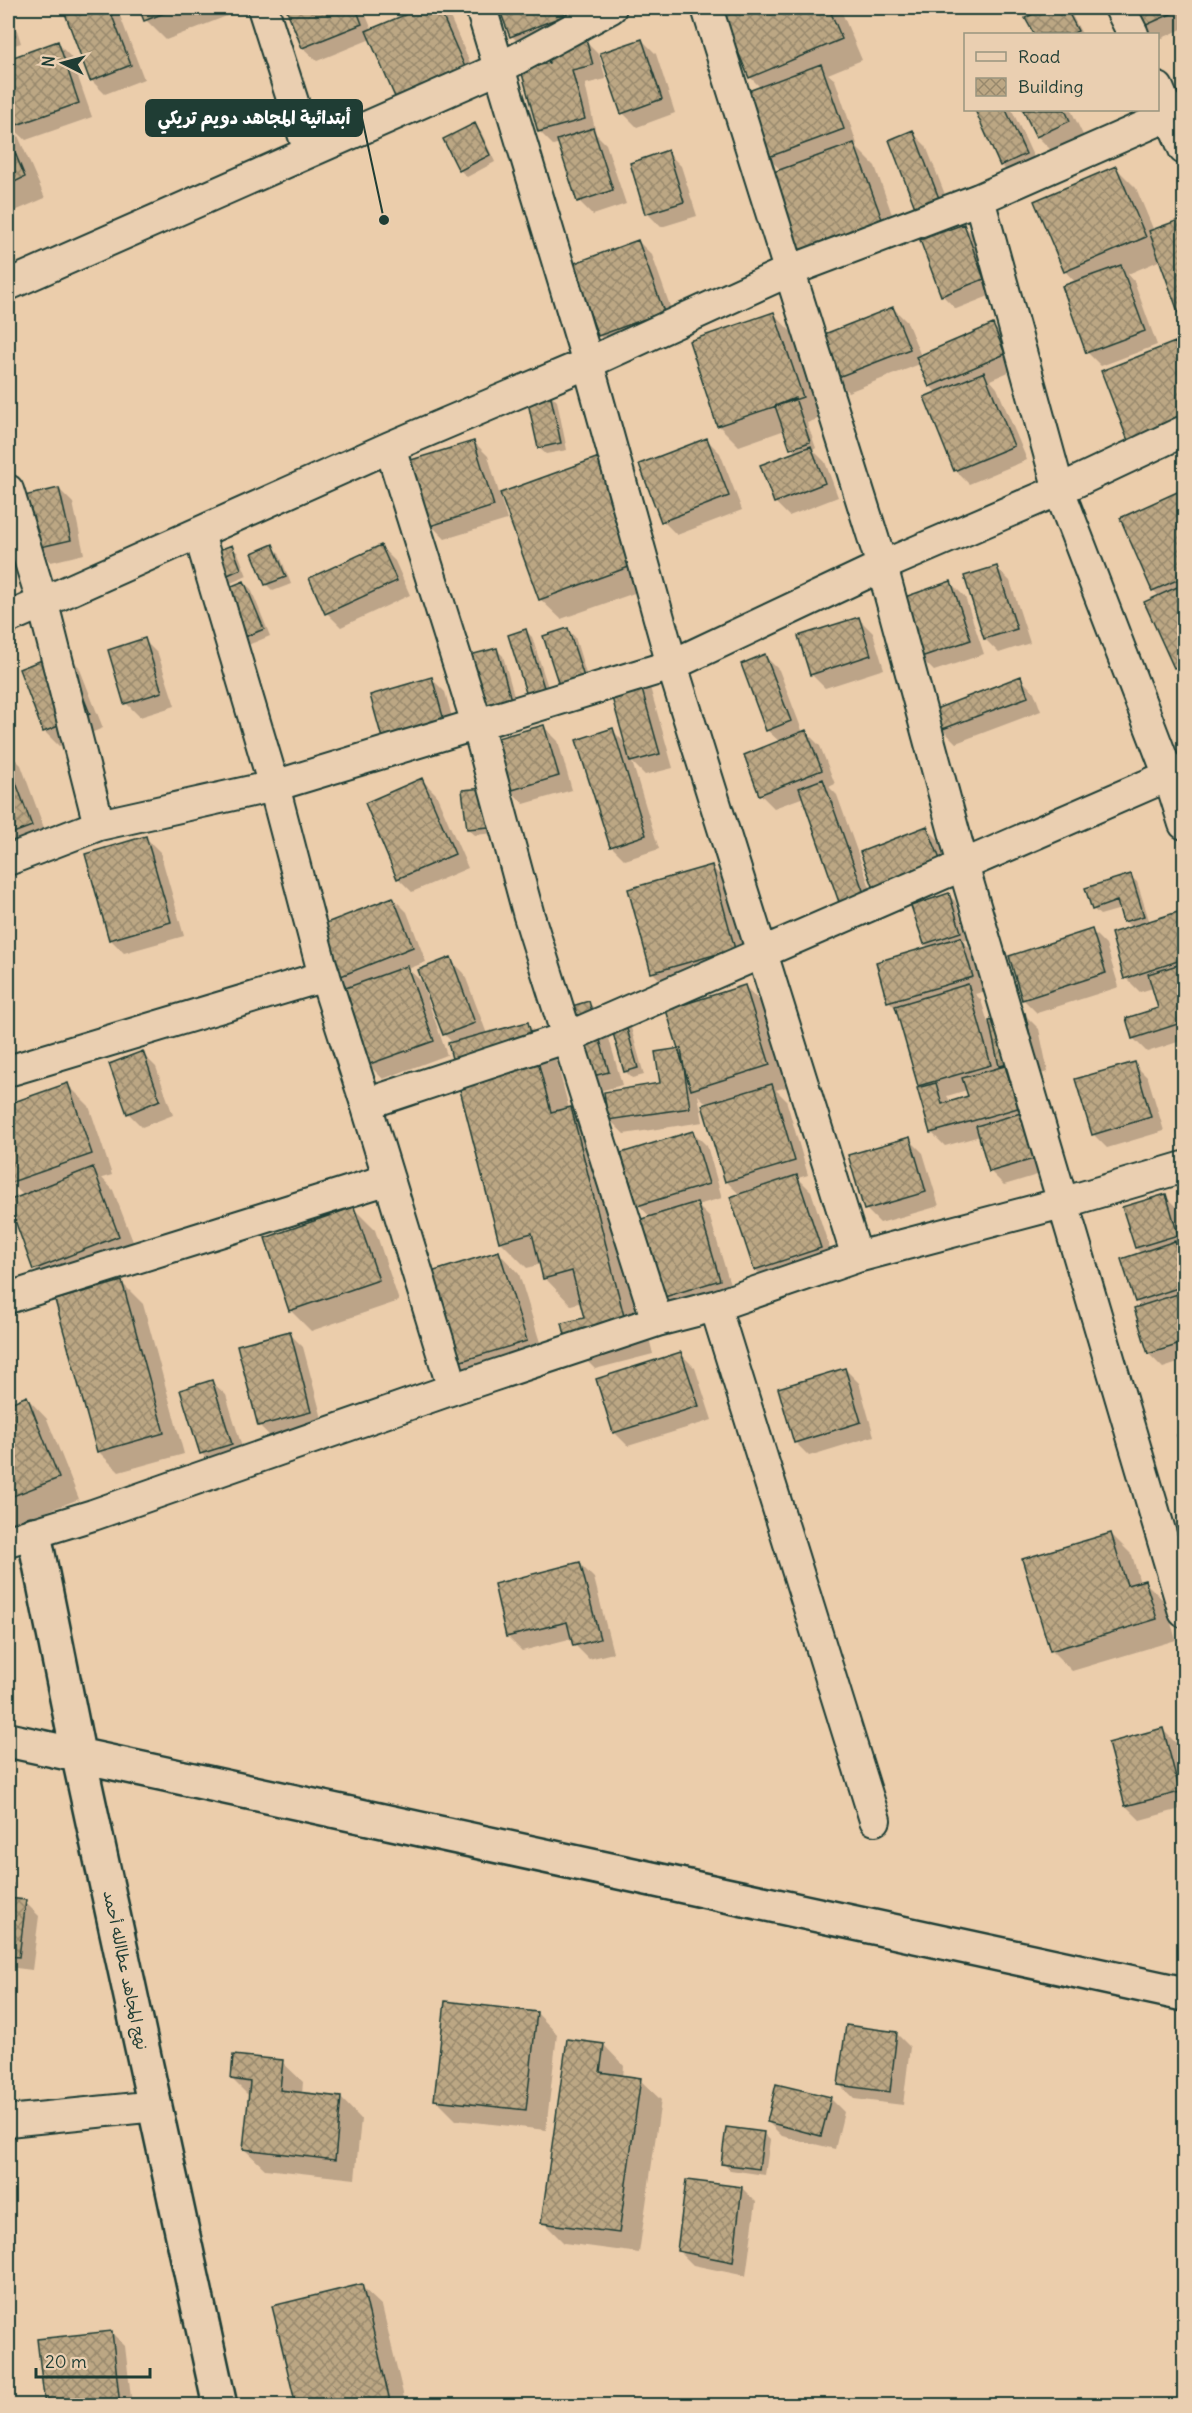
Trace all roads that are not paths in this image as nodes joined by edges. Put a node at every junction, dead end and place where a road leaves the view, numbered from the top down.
1 (263, 8) edge
2 (481, 8) edge
3 (611, 8) edge
4 (707, 8) edge
5 (1120, 8) edge
6 (1132, 33) edge
7 (500, 68) junction
8 (1159, 89) edge
9 (1177, 113) edge
10 (1185, 149) edge
11 (309, 152) junction
12 (979, 199) junction
13 (789, 271) junction
14 (8, 285) edge
15 (588, 363) junction
16 (1185, 431) edge
17 (390, 447) junction
18 (8, 490) edge
19 (1059, 490) junction
20 (199, 534) junction
21 (882, 566) junction
22 (43, 604) junction
23 (8, 618) edge
24 (672, 666) junction
25 (478, 727) junction
26 (1177, 773) edge
27 (274, 786) junction
28 (1185, 824) edge
29 (99, 825) junction
30 (8, 860) edge
31 (963, 866) junction
32 (763, 954) junction
33 (325, 976) junction
34 (568, 1037) junction
35 (8, 1071) edge
36 (366, 1104) junction
37 (1185, 1167) edge
38 (389, 1179) junction
39 (1062, 1203) junction
40 (858, 1257) junction
41 (8, 1298) edge
42 (715, 1306) junction
43 (657, 1321) junction
44 (453, 1389) junction
45 (21, 1538) edge
46 (1185, 1612) edge
47 (8, 1740) edge
48 (78, 1753) junction
49 (875, 1820) dead end
50 (1185, 1994) edge
51 (156, 2106) junction
52 (8, 2121) edge
53 (220, 2406) edge

1 - 11 street
2 - 7 street
3 - 7 street
4 - 13 street
5 - 6 street
7 - 11 street
7 - 15 street
8 - 9 street
9 - 10 street
9 - 12 street
11 - 14 street
12 - 13 street
12 - 19 street
13 - 15 street
13 - 21 street
15 - 17 street
15 - 24 street
16 - 19 street
17 - 20 street
17 - 25 street
18 - 22 street
19 - 21 street
19 - 26 street
20 - 22 street
20 - 27 street
21 - 24 street
21 - 31 street
22 - 23 street
22 - 29 street
24 - 25 street
24 - 32 street
25 - 27 street
25 - 34 street
26 - 28 street
26 - 31 street
27 - 29 street
27 - 33 street
29 - 30 street
31 - 32 street
31 - 39 street
32 - 34 street
32 - 40 street
33 - 35 street
33 - 36 street
34 - 36 street
34 - 43 street
36 - 38 street
37 - 39 street
38 - 41 street
38 - 44 street
39 - 40 street
39 - 46 street
40 - 42 street
42 - 43 street
42 - 49 street
43 - 44 street
44 - 45 street
45 - 48 street, نهج المجاهد عطاالله أحمد
47 - 48 street
48 - 50 street
48 - 51 street, نهج المجاهد عطاالله أحمد
51 - 52 street
51 - 53 street, نهج المجاهد عطاالله أحمد

